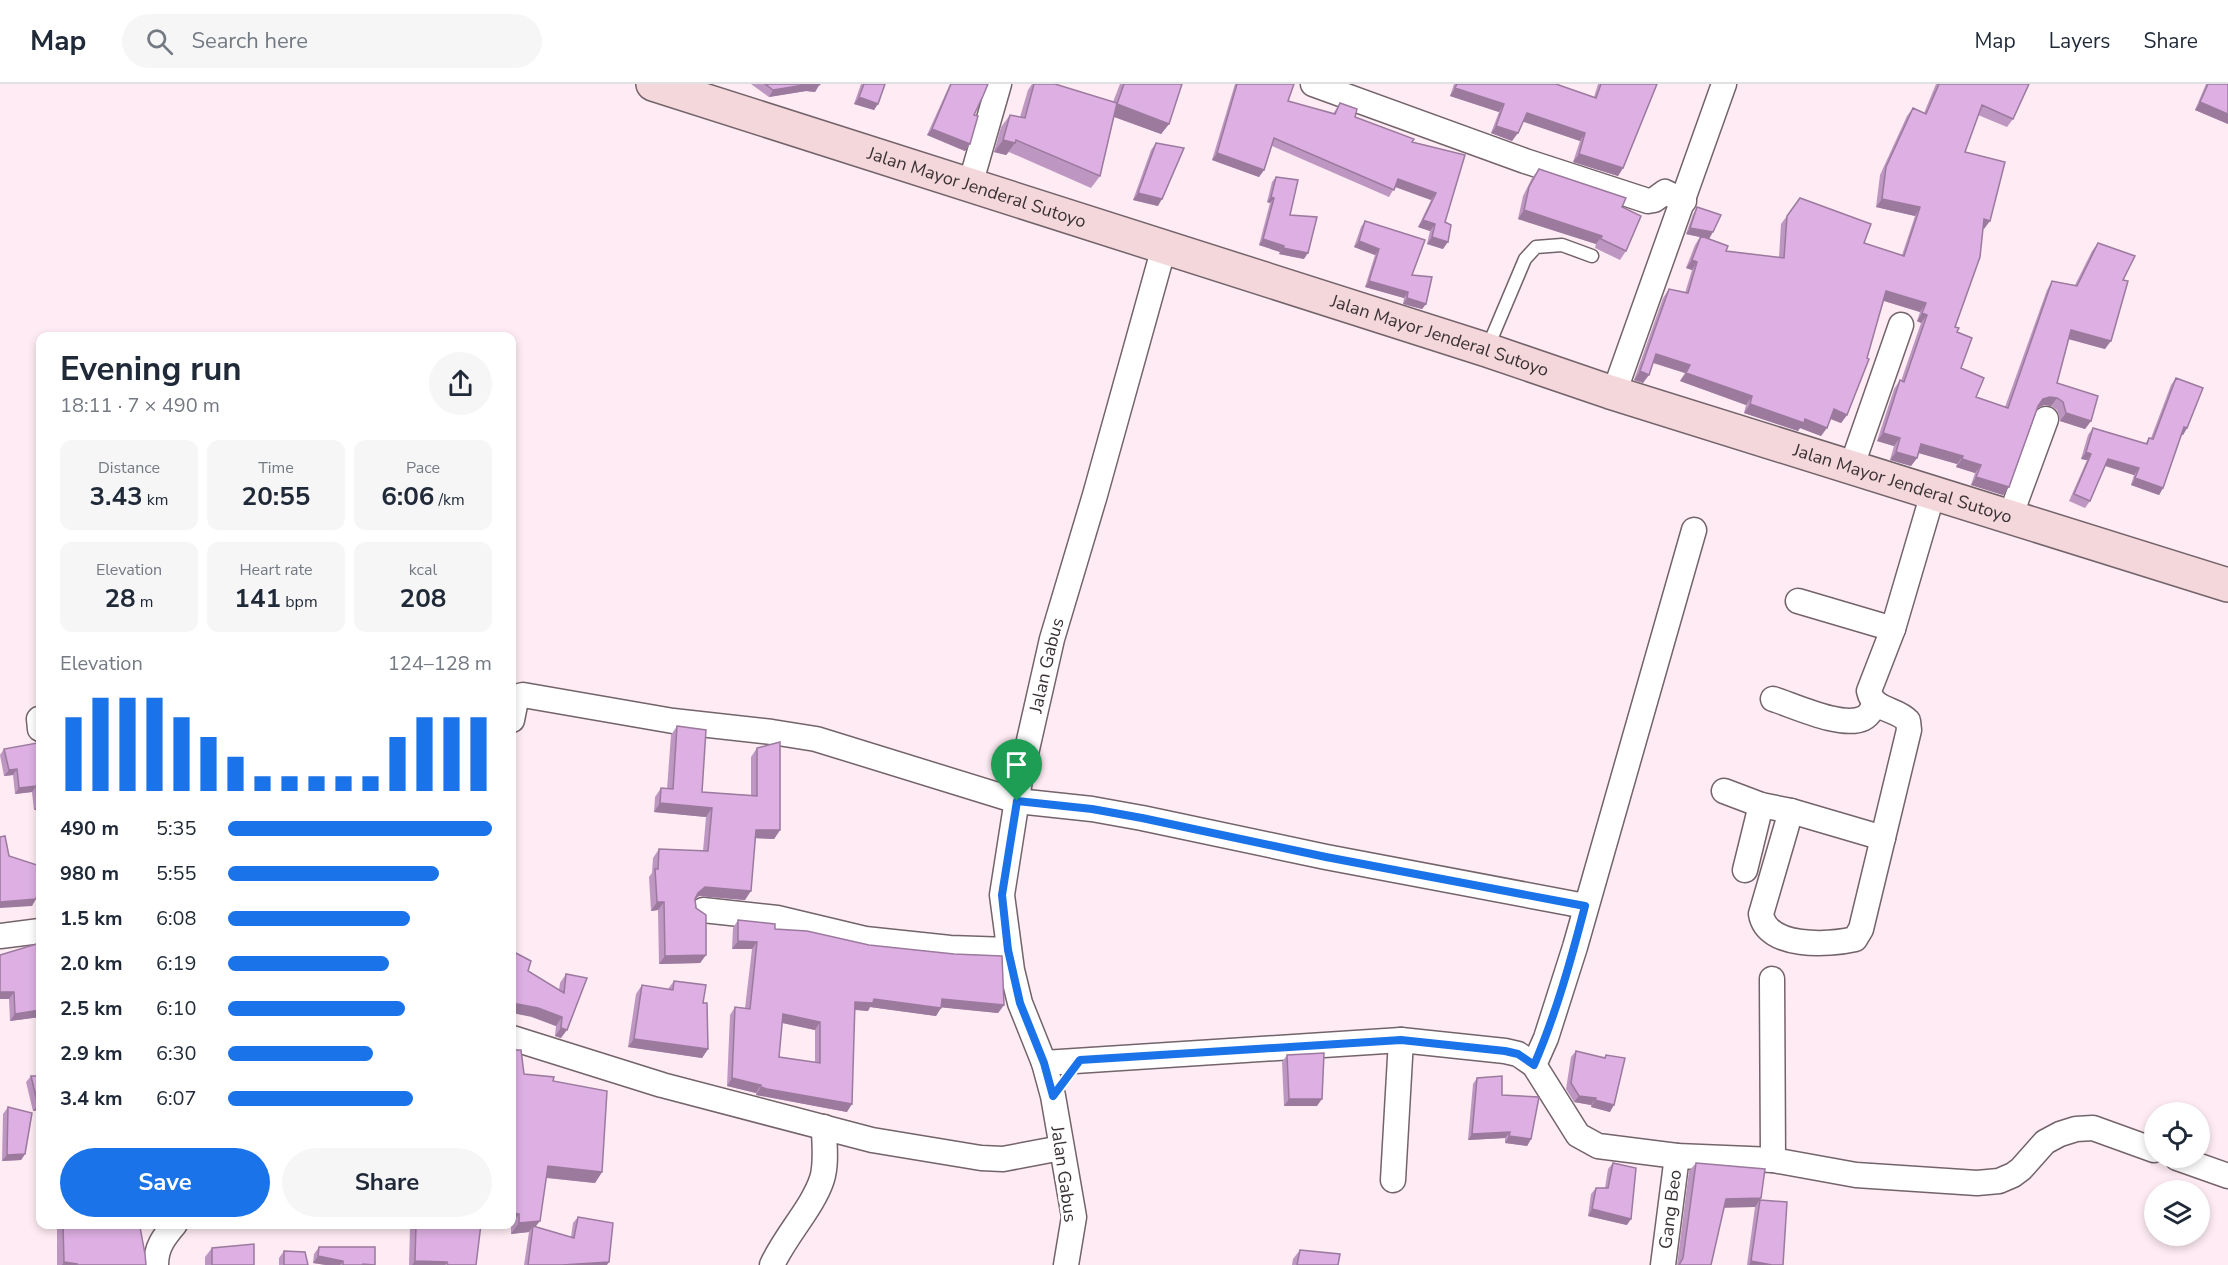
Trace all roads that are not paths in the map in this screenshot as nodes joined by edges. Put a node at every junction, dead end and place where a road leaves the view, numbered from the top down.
1 (653, 84) edge
2 (999, 84) edge
3 (1313, 84) edge
4 (1724, 84) edge
5 (970, 185) junction
6 (1674, 196) junction
7 (1164, 247) junction
8 (1592, 256) dead end
9 (1901, 324) dead end
10 (1487, 350) junction
11 (1605, 390) junction
12 (2046, 419) dead end
13 (1851, 468) junction
14 (1933, 493) junction
15 (2010, 517) junction
16 (1694, 530) dead end
17 (2228, 585) edge
18 (1798, 602) dead end
19 (1893, 629) junction
20 (1773, 699) dead end
21 (516, 700) edge
22 (1876, 704) junction
23 (1019, 791) junction
24 (1724, 791) dead end
25 (1761, 805) junction
26 (1791, 811) junction
27 (1883, 838) junction
28 (1772, 876) junction
29 (1585, 906) junction
30 (703, 910) edge
31 (36, 932) edge
32 (0, 936) edge
33 (1008, 950) junction
34 (1772, 979) dead end
35 (516, 1039) edge
36 (1401, 1040) junction
37 (1080, 1060) junction
38 (1044, 1063) junction
39 (1534, 1065) junction
40 (1053, 1096) junction
41 (824, 1127) junction
42 (2144, 1146) edge
43 (1061, 1148) junction
44 (1677, 1156) junction
45 (1773, 1160) junction
46 (2205, 1168) edge
47 (2228, 1176) edge
48 (1393, 1180) dead end
49 (170, 1229) edge
50 (156, 1265) edge
51 (772, 1265) edge
52 (1066, 1265) edge
53 (1663, 1265) edge

1 - 5 main road, Jalan Mayor Jenderal Sutoyo
2 - 5 street
3 - 6 street
4 - 6 street
5 - 7 main road, Jalan Mayor Jenderal Sutoyo
6 - 11 street
7 - 10 main road, Jalan Mayor Jenderal Sutoyo
7 - 23 street, Jalan Gabus
8 - 10 lane
9 - 13 street
10 - 11 main road, Jalan Mayor Jenderal Sutoyo
11 - 13 main road, Jalan Mayor Jenderal Sutoyo
12 - 15 street
13 - 14 main road, Jalan Mayor Jenderal Sutoyo
14 - 15 main road, Jalan Mayor Jenderal Sutoyo
14 - 19 street
15 - 17 main road, Jalan Mayor Jenderal Sutoyo
16 - 29 street
18 - 19 street
19 - 22 street
20 - 22 street
21 - 23 street
22 - 27 street
23 - 29 street
23 - 33 street, Jalan Gabus
24 - 25 street
25 - 26 street
25 - 28 street
26 - 27 street
26 - 28 street
27 - 28 street
29 - 39 street
30 - 33 street
31 - 32 street
33 - 38 street, Jalan Gabus
34 - 45 street
35 - 41 street
36 - 37 street
36 - 39 street
36 - 48 street
37 - 38 street
37 - 40 street
38 - 40 street, Jalan Gabus
39 - 44 street
40 - 43 street, Jalan Gabus
41 - 43 street
41 - 51 street
42 - 45 street
43 - 52 street, Jalan Gabus
44 - 45 street
44 - 53 street, Gang Beo
46 - 47 street
49 - 50 street

